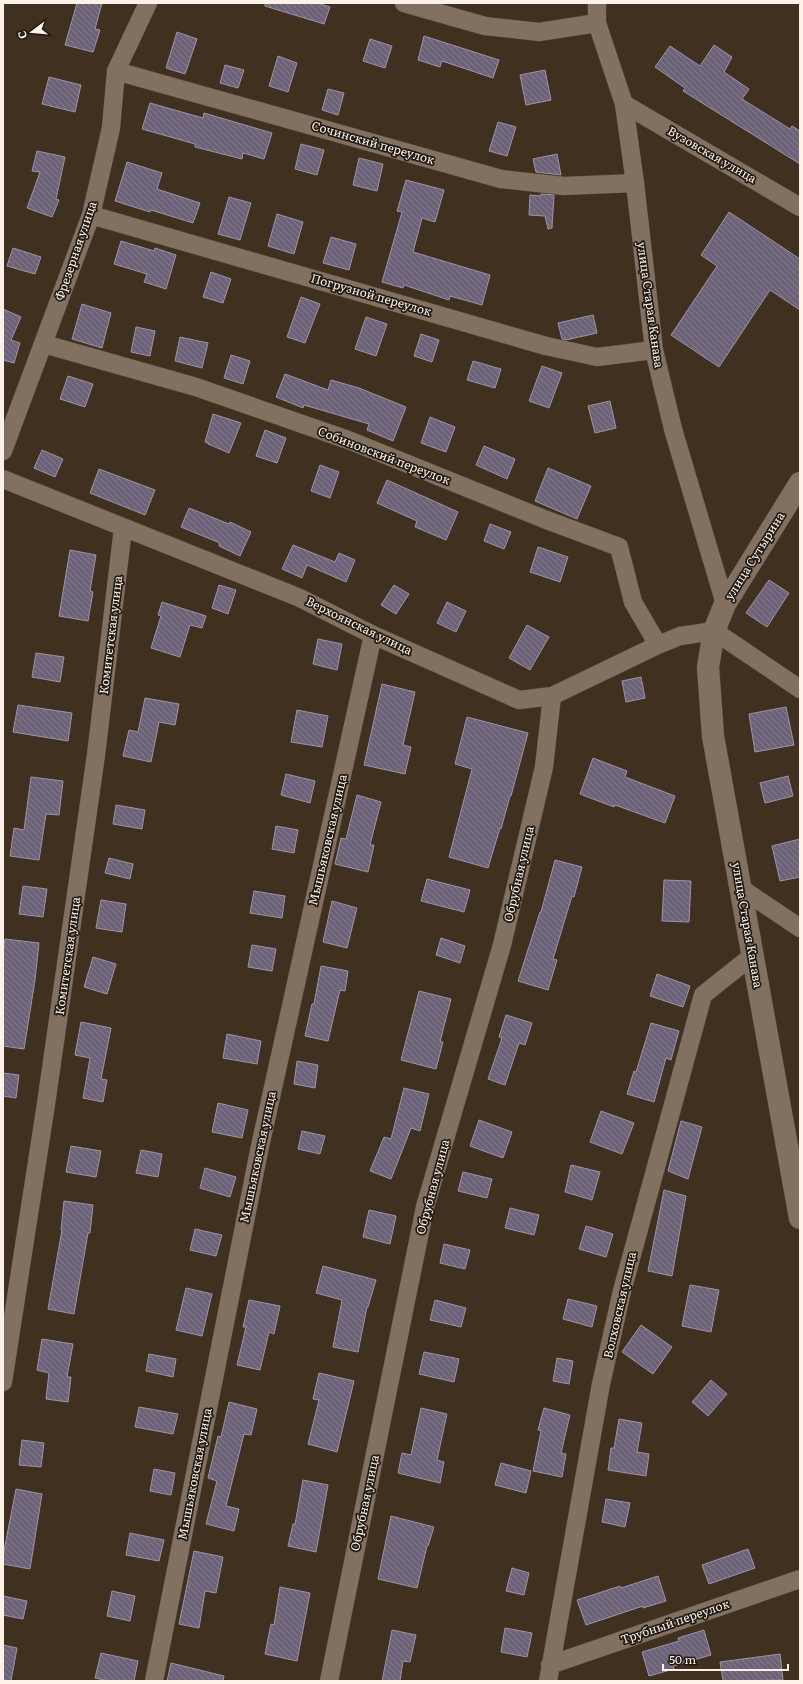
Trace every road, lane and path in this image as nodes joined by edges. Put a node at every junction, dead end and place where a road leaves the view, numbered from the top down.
1 (148, 3) edge
2 (404, 3) edge
3 (597, 3) edge
4 (597, 23) junction
5 (116, 71) junction
6 (624, 104) junction
7 (635, 183) junction
8 (800, 207) edge
9 (91, 215) junction
10 (44, 344) junction
11 (654, 350) junction
12 (3, 451) edge
13 (3, 480) edge
14 (800, 483) edge
15 (124, 528) junction
16 (725, 604) junction
17 (714, 631) junction
18 (373, 635) junction
19 (658, 645) junction
20 (800, 689) edge
21 (552, 696) junction
22 (742, 889) junction
23 (800, 928) edge
24 (752, 956) junction
25 (794, 1162) edge
26 (800, 1218) edge
27 (3, 1382) edge
28 (800, 1579) edge
29 (549, 1673) edge
30 (154, 1681) edge
31 (328, 1681) edge

1 - 5 street, Фрезерная улица
2 - 4 street
3 - 4 street, улица Старая Канава
4 - 6 street, улица Старая Канава
5 - 7 street, Сочинский переулок
5 - 9 street, Фрезерная улица
6 - 7 street, улица Старая Канава
6 - 8 street, Вузовская улица
7 - 11 street, улица Старая Канава
9 - 10 street, Фрезерная улица
9 - 11 street, Погрузной переулок
10 - 12 street, Фрезерная улица
10 - 19 street, Собиновский переулок
11 - 16 street, улица Старая Канава
13 - 15 street, Верхоянская улица
14 - 16 street, улица Сутырина
15 - 18 street, Верхоянская улица
15 - 27 street, Комитетская улица
16 - 17 street, улица Сутырина
17 - 19 street, Верхоянская улица
17 - 20 street
17 - 22 street, улица Старая Канава
18 - 21 street, Верхоянская улица
18 - 30 street, Мышьяковская улица
19 - 21 street, Верхоянская улица
21 - 31 street, Обрубная улица
22 - 23 street
22 - 24 street, улица Старая Канава
24 - 25 street, улица Старая Канава
24 - 29 street, Волховская улица
25 - 26 street, улица Старая Канава
28 - 29 street, Трубный переулок

